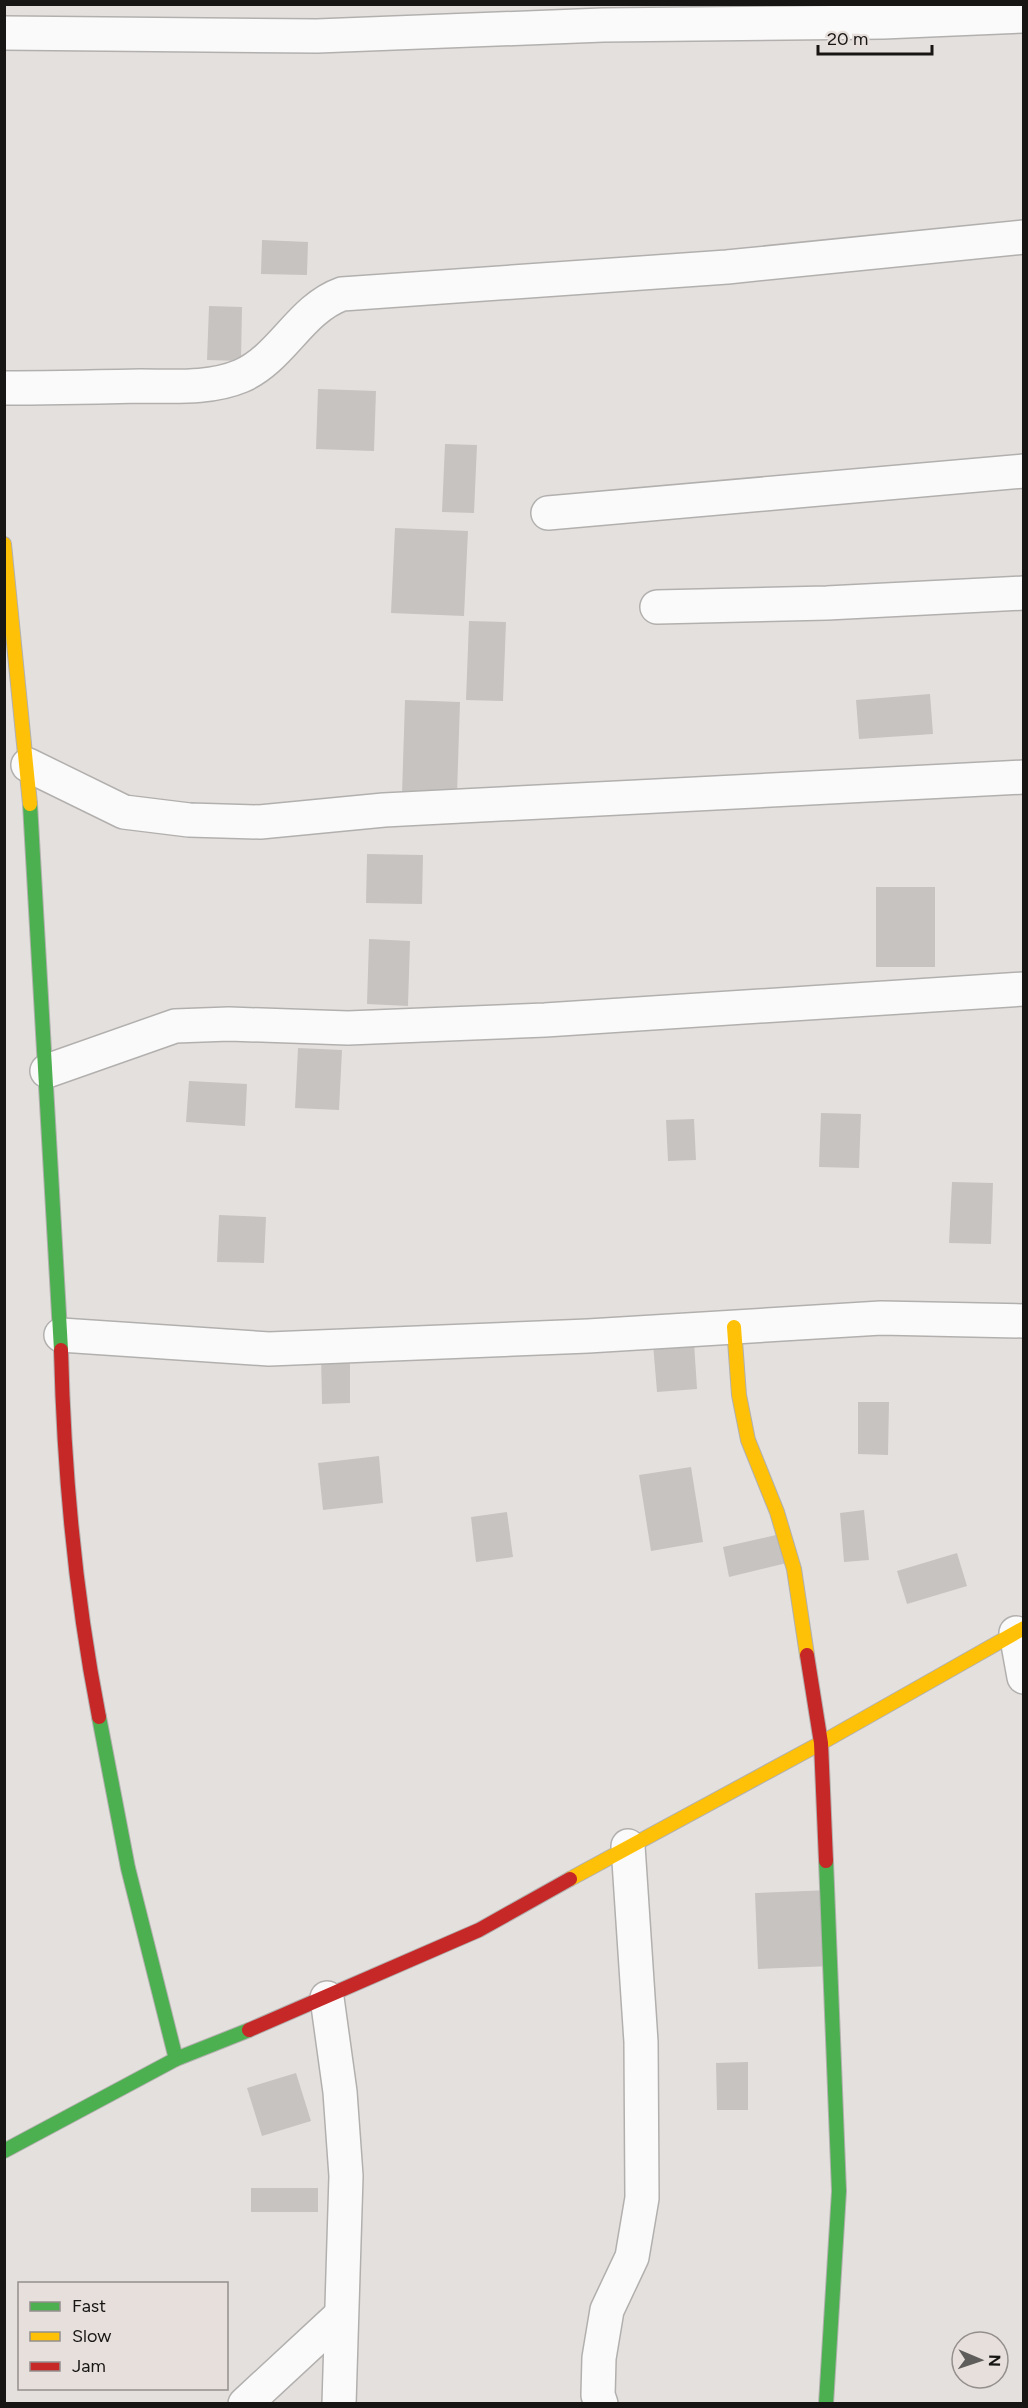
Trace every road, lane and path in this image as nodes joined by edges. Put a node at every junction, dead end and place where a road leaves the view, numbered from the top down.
1 (1023, 15) edge
2 (4, 33) edge
3 (1023, 237) edge
4 (4, 388) edge
5 (1023, 471) edge
6 (548, 513) dead end
7 (4, 544) edge
8 (1023, 593) edge
9 (657, 608) dead end
10 (28, 765) junction
11 (1023, 777) edge
12 (1023, 989) edge
13 (47, 1071) junction
14 (1023, 1322) edge
15 (734, 1327) junction
16 (61, 1335) junction
17 (1020, 1631) edge
18 (1023, 1677) edge
19 (821, 1743) junction
20 (628, 1846) junction
21 (327, 1998) junction
22 (176, 2059) junction
23 (4, 2151) edge
24 (340, 2316) junction
25 (245, 2403) edge
26 (339, 2403) edge
27 (600, 2403) edge
28 (826, 2403) edge

1 - 2 street
3 - 4 street
5 - 6 street
7 - 10 street
8 - 9 street
10 - 11 street
10 - 13 street
12 - 13 street
13 - 16 street
14 - 15 street
15 - 16 street
15 - 19 street
16 - 22 street
17 - 18 street
17 - 19 street
19 - 20 street
19 - 28 street
20 - 21 street
20 - 27 street
21 - 22 street
21 - 24 street
22 - 23 street
24 - 25 street
24 - 26 street

